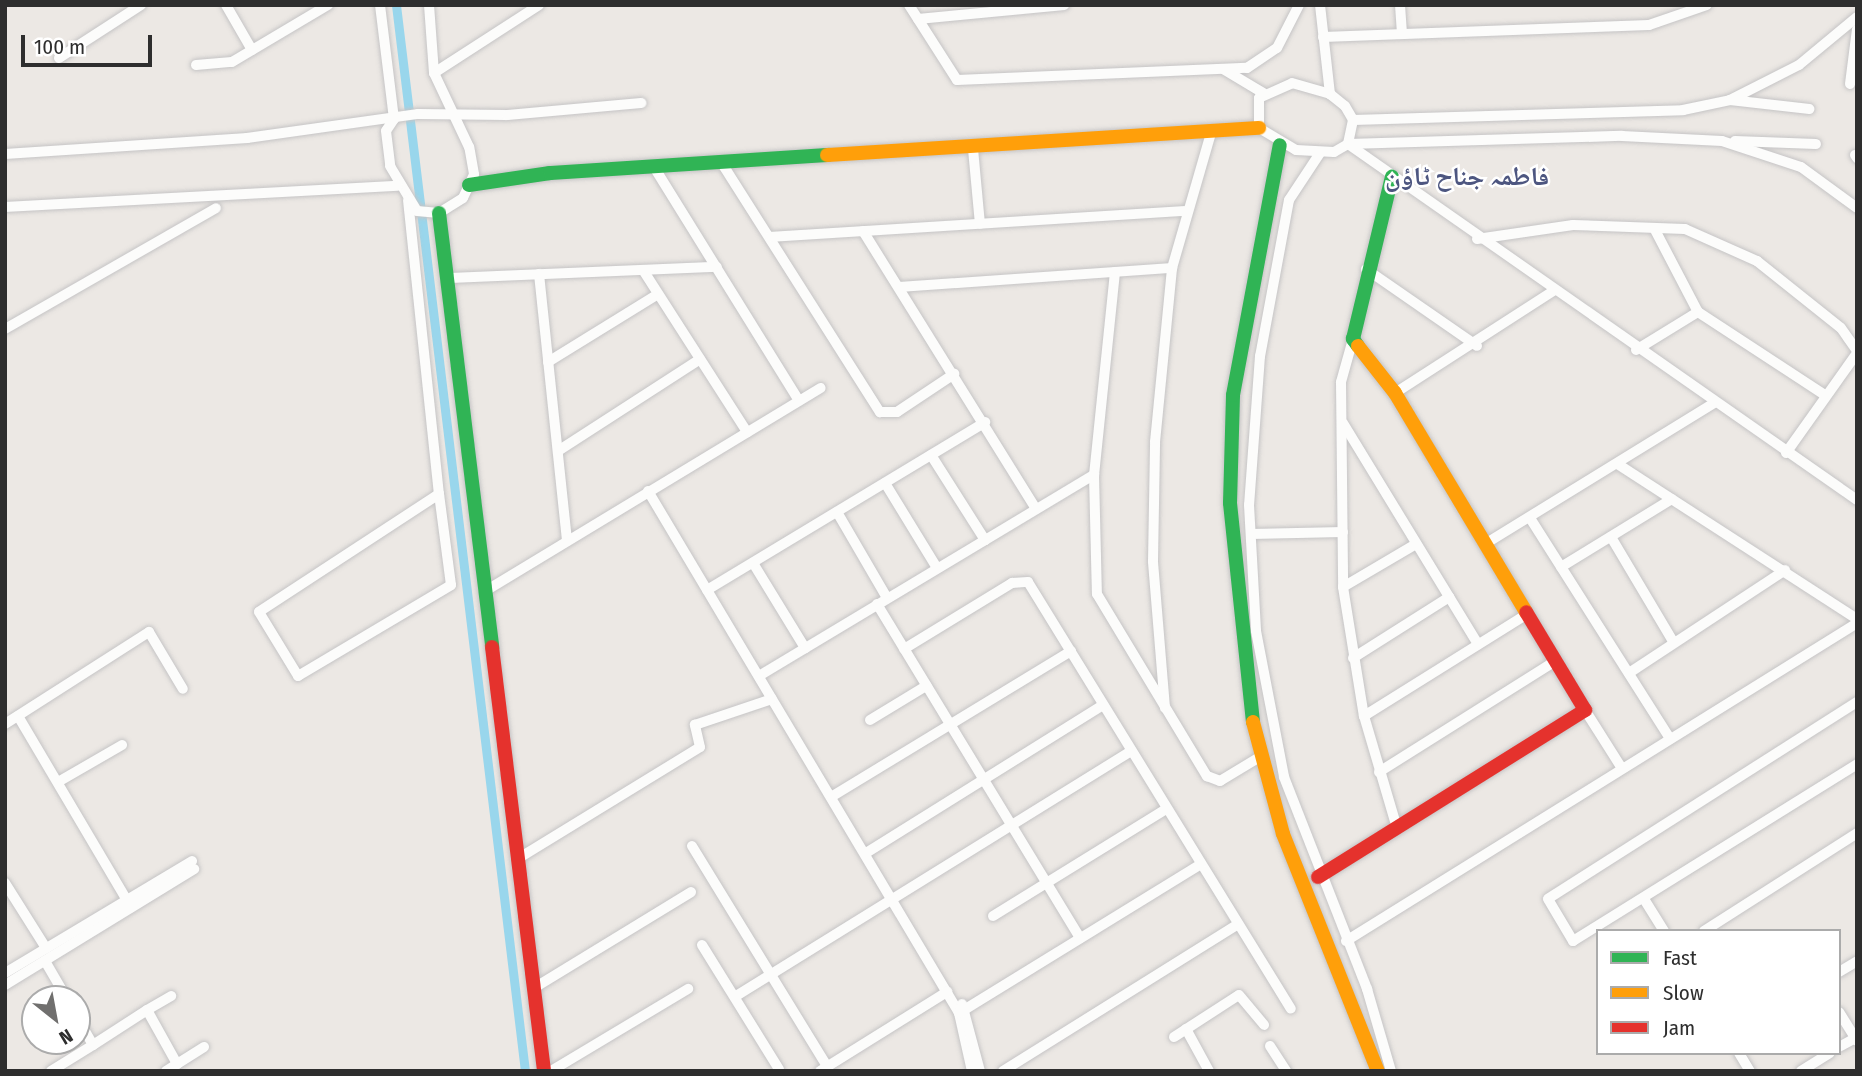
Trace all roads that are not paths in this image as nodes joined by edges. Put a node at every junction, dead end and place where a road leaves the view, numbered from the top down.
1 (141, 5) edge
2 (226, 5) edge
3 (328, 5) edge
4 (380, 5) edge
5 (429, 5) edge
6 (516, 5) edge
7 (539, 5) edge
8 (909, 5) edge
9 (1064, 5) edge
10 (1299, 5) edge
11 (1320, 5) edge
12 (1400, 5) edge
13 (1707, 5) edge
14 (1050, 6) edge
15 (980, 9) edge
16 (1688, 9) edge
17 (1857, 17) edge
18 (519, 18) junction
19 (918, 19) junction
20 (1857, 29) edge
21 (1402, 34) junction
22 (1323, 37) junction
23 (252, 50) junction
24 (59, 58) dead end
25 (196, 65) dead end
26 (1221, 67) junction
27 (434, 73) junction
28 (1850, 84) dead end
29 (1265, 94) junction
30 (1330, 94) junction
31 (1730, 100) junction
32 (641, 103) dead end
33 (1809, 109) dead end
34 (448, 112) junction
35 (394, 119) junction
36 (1353, 120) junction
37 (1259, 128) junction
38 (1210, 135) junction
39 (1722, 141) junction
40 (1348, 144) junction
41 (1816, 144) dead end
42 (1280, 145) junction
43 (973, 149) junction
44 (1320, 153) junction
45 (5, 155) edge
46 (723, 164) junction
47 (654, 167) junction
48 (1392, 177) junction
49 (469, 185) junction
50 (397, 186) junction
51 (408, 200) junction
52 (5, 207) edge
53 (216, 208) dead end
54 (1857, 208) edge
55 (1184, 211) junction
56 (439, 213) junction
57 (980, 224) junction
58 (1654, 228) junction
59 (863, 231) junction
60 (770, 237) junction
61 (1477, 239) junction
62 (717, 267) junction
63 (1172, 268) junction
64 (1366, 269) junction
65 (643, 270) junction
66 (1115, 272) junction
67 (539, 274) junction
68 (450, 278) junction
69 (899, 288) junction
70 (1553, 291) junction
71 (659, 294) junction
72 (1698, 312) junction
73 (5, 328) edge
74 (1353, 339) junction
75 (1477, 346) junction
76 (1636, 350) junction
77 (1857, 352) edge
78 (700, 359) junction
79 (548, 362) junction
80 (954, 374) junction
81 (821, 388) dead end
82 (1395, 393) junction
83 (1825, 395) junction
84 (799, 401) junction
85 (1714, 403) junction
86 (1341, 421) junction
87 (985, 422) junction
88 (747, 432) junction
89 (558, 451) junction
90 (1786, 453) junction
91 (932, 455) junction
92 (1619, 465) junction
93 (1094, 475) junction
94 (885, 483) junction
95 (648, 491) junction
96 (439, 494) junction
97 (1672, 499) junction
98 (1857, 500) edge
99 (1036, 509) junction
100 (837, 512) junction
101 (1530, 518) junction
102 (1343, 532) junction
103 (1251, 534) junction
104 (1611, 537) junction
105 (985, 540) junction
106 (567, 541) junction
107 (1416, 544) junction
108 (1485, 544) junction
109 (753, 563) junction
110 (1562, 567) junction
111 (937, 568) junction
112 (1785, 570) junction
113 (1343, 587) junction
114 (487, 590) junction
115 (707, 590) junction
116 (1450, 597) junction
117 (887, 598) junction
118 (877, 604) junction
119 (1527, 614) junction
120 (1857, 621) edge
121 (1674, 643) junction
122 (1478, 644) junction
123 (805, 648) junction
124 (904, 649) junction
125 (1071, 651) junction
126 (1353, 658) junction
127 (1555, 661) junction
128 (1629, 673) junction
129 (758, 676) junction
130 (926, 686) junction
131 (183, 689) dead end
132 (772, 699) junction
133 (1857, 702) edge
134 (1103, 705) junction
135 (1166, 710) junction
136 (1586, 710) junction
137 (18, 716) junction
138 (1364, 716) junction
139 (870, 720) dead end
140 (5, 724) edge
141 (949, 725) junction
142 (1669, 737) junction
143 (122, 745) dead end
144 (1131, 751) junction
145 (1258, 758) junction
146 (1857, 764) edge
147 (1621, 767) junction
148 (1379, 772) junction
149 (981, 779) junction
150 (58, 782) junction
151 (831, 797) junction
152 (1166, 809) junction
153 (1010, 825) junction
154 (1397, 828) junction
155 (1857, 833) edge
156 (692, 846) dead end
157 (866, 853) junction
158 (519, 858) junction
159 (1201, 864) junction
160 (1318, 877) junction
161 (5, 883) edge
162 (1046, 884) junction
163 (691, 892) dead end
164 (1644, 899) junction
165 (127, 900) junction
166 (894, 900) junction
167 (993, 916) dead end
168 (1238, 923) junction
169 (1663, 929) edge
170 (1707, 929) edge
171 (1080, 938) junction
172 (1346, 941) junction
173 (702, 945) dead end
174 (46, 948) junction
175 (45, 961) junction
176 (1857, 961) edge
177 (1841, 971) edge
178 (5, 973) edge
179 (771, 974) junction
180 (5, 985) edge
181 (59, 985) edge
182 (534, 988) junction
183 (688, 989) dead end
184 (947, 992) junction
185 (171, 996) dead end
186 (736, 996) junction
187 (1291, 1009) dead end
188 (148, 1010) junction
189 (962, 1011) junction
190 (1841, 1015) edge
191 (1264, 1024) dead end
192 (1186, 1029) junction
193 (1174, 1037) dead end
194 (1856, 1040) edge
195 (91, 1042) edge
196 (93, 1045) junction
197 (1270, 1046) dead end
198 (204, 1047) dead end
199 (1740, 1055) edge
200 (1825, 1056) edge
201 (177, 1064) junction
202 (779, 1069) dead end
203 (824, 1069) edge
204 (51, 1071) edge
205 (166, 1071) edge
206 (544, 1071) edge
207 (551, 1071) edge
208 (972, 1071) edge
209 (980, 1071) edge
210 (1003, 1071) edge
211 (1209, 1071) edge
212 (1286, 1071) edge
213 (1378, 1071) edge
214 (1391, 1071) edge
215 (1750, 1071) edge
216 (1801, 1071) edge
217 (1827, 1071) edge

1 - 24 street
2 - 23 street
3 - 23 street
4 - 35 street
5 - 27 street
6 - 18 street
7 - 18 street
8 - 19 street
9 - 14 street
10 - 26 street
11 - 22 street
12 - 21 street
13 - 16 street
14 - 15 street
15 - 19 street
16 - 21 street
17 - 31 street
18 - 27 street
19 - 26 street
20 - 28 street
21 - 22 street
22 - 30 street
23 - 25 street
26 - 29 street
27 - 34 street
29 - 30 street
29 - 37 street
30 - 36 street
31 - 33 street
31 - 36 street
32 - 34 street
34 - 35 street
34 - 49 street
35 - 45 street
35 - 50 street
36 - 40 street
37 - 38 street
37 - 42 street
38 - 43 street
38 - 55 street
39 - 40 street
39 - 41 street
39 - 54 street
40 - 44 street
40 - 48 street
42 - 44 street
42 - 145 street
43 - 46 street
43 - 57 street
44 - 103 street
46 - 47 street
46 - 60 street
47 - 49 street
47 - 62 street
48 - 61 street
48 - 64 street
49 - 56 street
50 - 51 street
50 - 52 street
51 - 56 street
51 - 96 street
53 - 73 street
55 - 57 street
55 - 63 street
56 - 68 street
57 - 59 street
58 - 61 street
58 - 72 street
58 - 77 street
59 - 60 street
59 - 69 street
60 - 80 street
61 - 70 street
62 - 65 street
62 - 84 street
63 - 66 street
63 - 135 street
64 - 74 street
64 - 75 street
65 - 67 street
65 - 71 street
66 - 69 street
66 - 93 street
67 - 68 street
67 - 79 street
68 - 114 street
69 - 80 street
70 - 75 street
70 - 76 street
71 - 78 street
71 - 79 street
72 - 76 street
72 - 83 street
74 - 82 street
74 - 86 street
75 - 82 street
76 - 85 street
77 - 83 street
78 - 88 street
78 - 89 street
79 - 89 street
80 - 87 street
81 - 84 street
82 - 108 street
83 - 90 street
84 - 88 street
85 - 90 street
85 - 92 street
86 - 102 street
86 - 107 street
87 - 91 street
87 - 99 street
88 - 95 street
89 - 106 street
90 - 98 street
91 - 94 street
91 - 105 street
92 - 97 street
92 - 101 street
93 - 99 street
93 - 135 street
94 - 100 street
94 - 111 street
95 - 106 street
95 - 115 street
96 - 96 street
97 - 104 street
97 - 112 street
99 - 105 street
100 - 109 street
100 - 117 street
101 - 108 street
101 - 110 street
102 - 103 street
102 - 113 street
103 - 160 street
104 - 110 street
104 - 121 street
105 - 111 street
106 - 114 street
107 - 113 street
107 - 116 street
108 - 119 street
109 - 115 street
109 - 123 street
110 - 128 street
111 - 117 street
112 - 120 street
112 - 121 street
113 - 126 street
114 - 158 street
115 - 129 street
116 - 122 street
116 - 126 street
117 - 118 street
118 - 123 street
118 - 124 street
119 - 122 street
119 - 127 street
120 - 142 street
121 - 128 street
122 - 138 street
123 - 129 street
124 - 125 street
124 - 130 street
125 - 134 street
125 - 141 street
126 - 138 street
127 - 136 street
127 - 148 street
128 - 142 street
129 - 132 street
130 - 139 street
130 - 141 street
131 - 137 street
132 - 151 street
132 - 158 street
133 - 164 street
134 - 144 street
134 - 149 street
135 - 145 street
136 - 147 street
136 - 154 street
137 - 140 street
137 - 150 street
138 - 148 street
141 - 149 street
141 - 151 street
142 - 147 street
143 - 150 street
144 - 152 street
144 - 153 street
145 - 213 street
146 - 164 street
147 - 172 street
148 - 154 street
149 - 153 street
149 - 157 street
150 - 165 street
151 - 157 street
152 - 159 street
152 - 162 street
153 - 162 street
153 - 166 street
154 - 160 street
155 - 170 street
156 - 179 street
157 - 166 street
158 - 182 street
159 - 168 street
159 - 171 street
160 - 172 street
161 - 174 street
162 - 167 street
162 - 171 street
163 - 182 street
164 - 169 street
165 - 174 street
165 - 175 street
166 - 179 street
166 - 184 street
166 - 189 street
168 - 187 street
168 - 210 street
171 - 189 street
172 - 214 street
173 - 186 street
174 - 178 street
175 - 180 street
175 - 181 street
176 - 177 street
179 - 186 street
179 - 203 street
182 - 206 street
183 - 207 street
184 - 189 street
184 - 203 street
185 - 188 street
186 - 202 street
188 - 196 street
188 - 201 street
189 - 208 street
189 - 209 street
190 - 194 street
191 - 192 street
192 - 193 street
192 - 211 street
195 - 196 street
196 - 204 street
197 - 212 street
198 - 201 street
199 - 215 street
200 - 216 street
200 - 217 street
201 - 205 street

